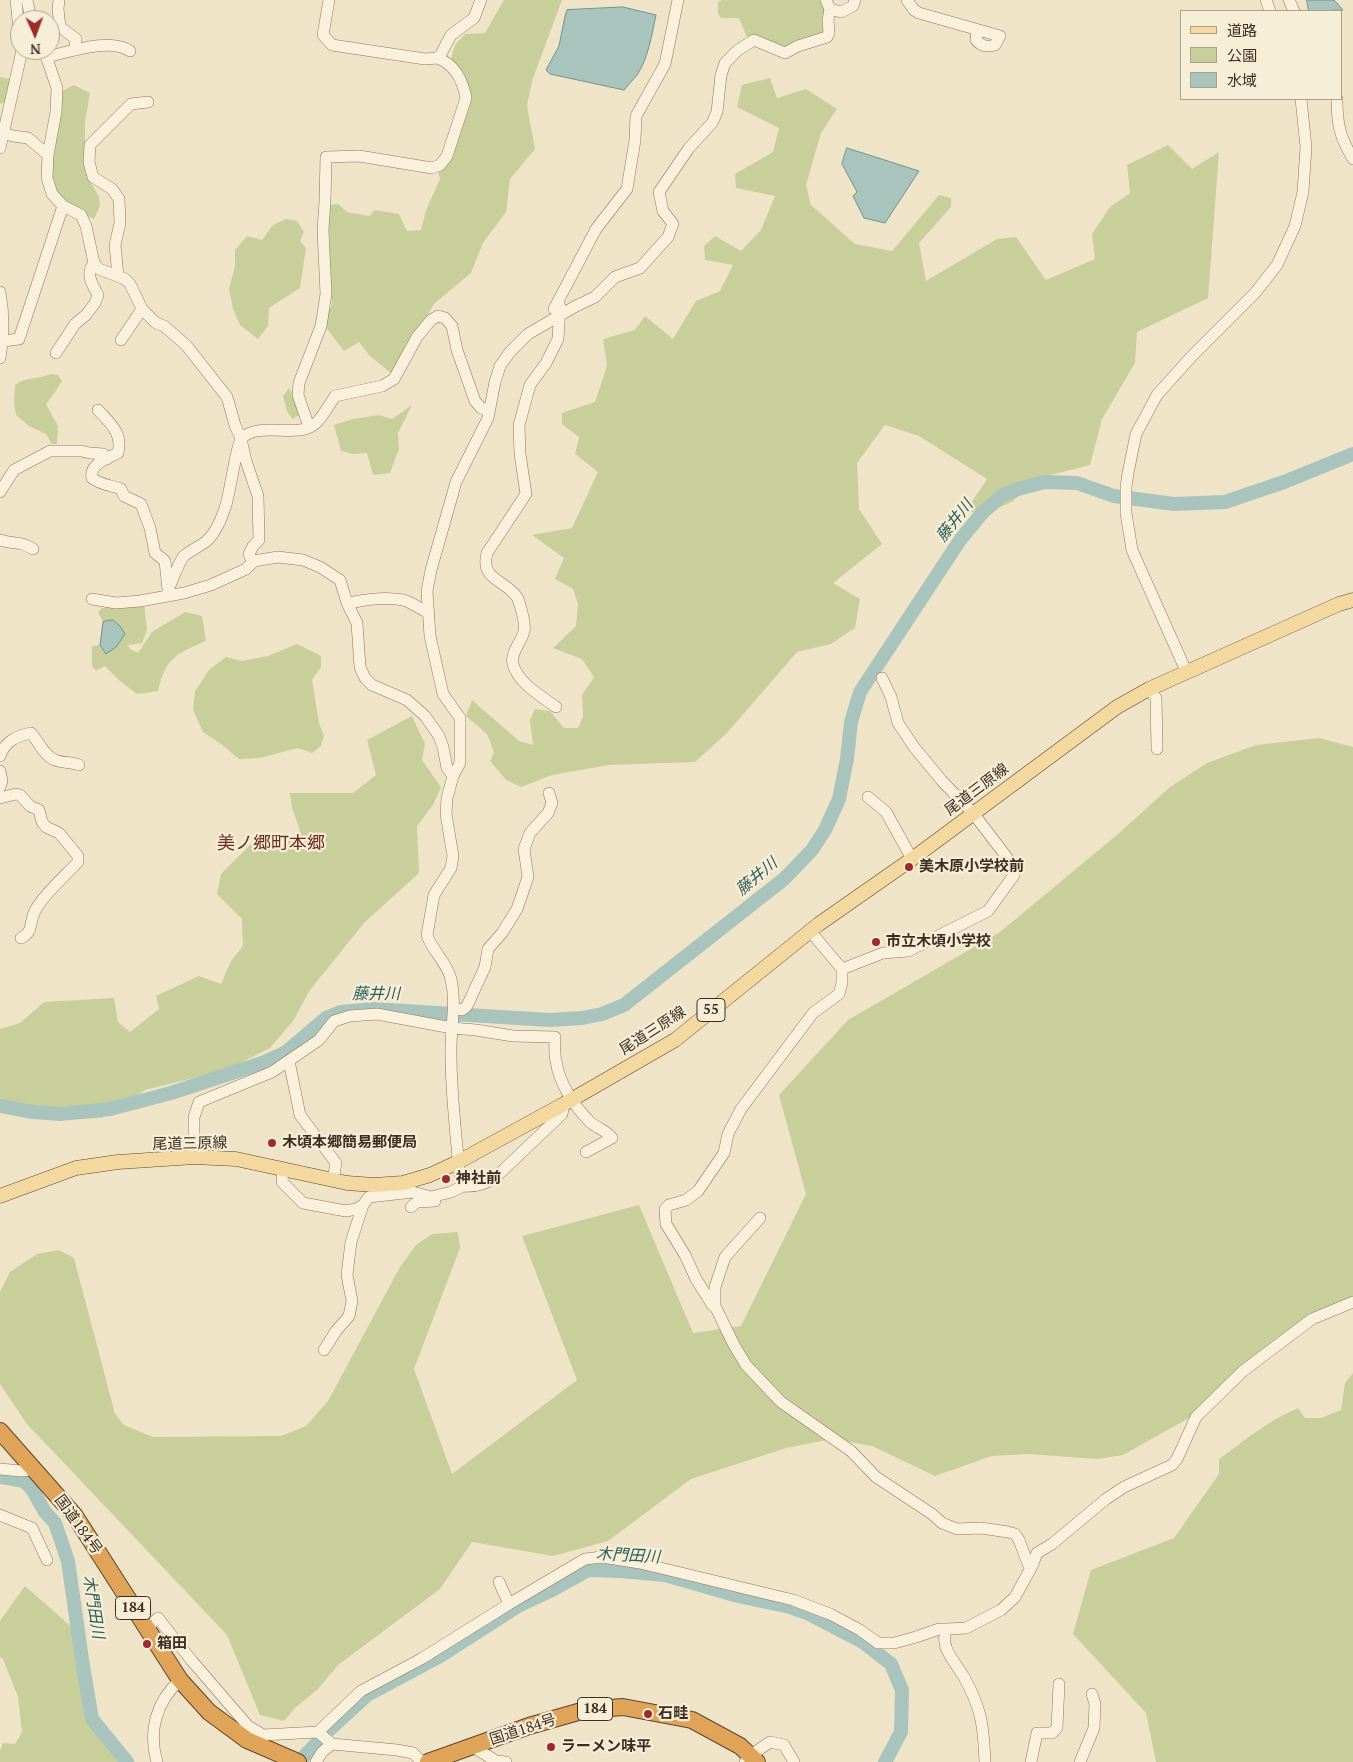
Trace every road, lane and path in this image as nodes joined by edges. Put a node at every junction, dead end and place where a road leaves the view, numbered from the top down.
1 (59, 0) edge
2 (329, 0) edge
3 (481, 0) edge
4 (678, 0) edge
5 (855, 0) edge
6 (907, 0) edge
7 (828, 4) edge
8 (977, 30) dead end
9 (75, 50) junction
10 (130, 51) dead end
11 (60, 52) edge
12 (437, 58) junction
13 (20, 60) edge
14 (47, 60) edge
15 (1301, 100) edge
16 (1337, 100) edge
17 (148, 102) dead end
18 (4, 133) junction
19 (0, 148) edge
20 (48, 155) junction
21 (1353, 159) edge
22 (63, 206) junction
23 (94, 263) junction
24 (118, 276) junction
25 (0, 292) edge
26 (558, 302) junction
27 (142, 309) junction
28 (560, 317) junction
29 (536, 330) junction
30 (121, 340) dead end
31 (3, 341) junction
32 (56, 353) dead end
33 (0, 358) edge
34 (98, 410) dead end
35 (489, 411) junction
36 (309, 427) junction
37 (241, 439) junction
38 (107, 459) junction
39 (0, 492) edge
40 (0, 540) edge
41 (32, 549) dead end
42 (254, 561) junction
43 (340, 580) junction
44 (169, 593) junction
45 (92, 599) dead end
46 (1353, 600) edge
47 (354, 602) junction
48 (428, 612) junction
49 (357, 624) junction
50 (1187, 673) junction
51 (882, 678) dead end
52 (1149, 689) junction
53 (556, 707) dead end
54 (1157, 749) dead end
55 (0, 756) edge
56 (79, 765) dead end
57 (0, 771) edge
58 (453, 776) junction
59 (0, 787) edge
60 (549, 793) dead end
61 (868, 797) dead end
62 (0, 798) edge
63 (973, 813) junction
64 (912, 859) junction
65 (810, 931) junction
66 (21, 938) dead end
67 (842, 969) junction
68 (454, 1008) junction
69 (452, 1028) junction
70 (289, 1062) junction
71 (568, 1102) junction
72 (586, 1152) dead end
73 (194, 1157) junction
74 (458, 1162) junction
75 (283, 1169) junction
76 (334, 1180) junction
77 (463, 1186) junction
78 (0, 1196) edge
79 (363, 1204) junction
80 (411, 1207) dead end
81 (760, 1218) dead end
82 (1353, 1302) edge
83 (715, 1306) junction
84 (324, 1350) dead end
85 (0, 1431) edge
86 (0, 1469) edge
87 (35, 1469) junction
88 (0, 1515) edge
89 (47, 1560) dead end
90 (1032, 1566) junction
91 (499, 1582) dead end
92 (509, 1604) junction
93 (146, 1628) junction
94 (947, 1629) junction
95 (180, 1680) junction
96 (1060, 1684) dead end
97 (1092, 1694) dead end
98 (318, 1732) junction
99 (332, 1744) junction
100 (473, 1747) junction
101 (293, 1760) edge
102 (751, 1760) edge
103 (157, 1762) edge
104 (316, 1762) edge
105 (422, 1762) edge
106 (428, 1762) edge
107 (506, 1762) edge
108 (794, 1762) edge
109 (985, 1762) edge
110 (1031, 1762) edge
111 (1080, 1762) edge

1 - 9 street
2 - 12 street
3 - 12 street
4 - 26 street
5 - 7 street
6 - 8 street
7 - 28 street
9 - 10 street
9 - 11 street
12 - 36 street
13 - 18 street
14 - 20 street
15 - 50 street
16 - 21 street
17 - 24 street
18 - 19 street
18 - 20 street
20 - 22 street
22 - 23 street
22 - 31 street
23 - 24 street
23 - 32 street
24 - 27 street
25 - 31 street
26 - 28 street
26 - 29 street
27 - 30 street
27 - 37 street
28 - 29 street
28 - 53 street
29 - 35 street
31 - 33 street
34 - 38 street
35 - 36 street
35 - 48 street
36 - 37 street
37 - 42 street
37 - 44 street
38 - 39 street
38 - 44 street
40 - 41 street
42 - 43 street
42 - 44 street
43 - 47 street
43 - 49 street
44 - 45 street
46 - 50 main road, 尾道三原線 / 55
47 - 48 street
47 - 49 street
48 - 58 street
49 - 58 street
50 - 52 main road, 尾道三原線 / 55
51 - 63 street
52 - 54 street
52 - 63 main road, 尾道三原線 / 55
55 - 56 street
57 - 59 street
58 - 68 street
60 - 68 street
61 - 64 street
62 - 66 street
63 - 64 main road, 尾道三原線 / 55
63 - 67 street
64 - 65 main road, 尾道三原線 / 55
65 - 67 street
65 - 71 main road, 尾道三原線 / 55
67 - 83 street
68 - 69 street
69 - 70 street
69 - 71 street
69 - 74 street
70 - 73 street
70 - 76 street
71 - 72 street
71 - 74 main road, 尾道三原線 / 55
71 - 77 street
73 - 75 main road, 尾道三原線 / 55
73 - 78 main road, 尾道三原線 / 55
74 - 76 main road, 尾道三原線 / 55
74 - 77 street
75 - 76 main road, 尾道三原線 / 55
75 - 79 street
77 - 79 street
77 - 80 street
79 - 84 street
81 - 83 street
82 - 90 street
83 - 90 street
85 - 87 highway, 国道184号 / 184
86 - 87 street
87 - 93 highway, 国道184号 / 184
88 - 89 street
90 - 94 street
91 - 92 street
92 - 94 street
92 - 98 street
93 - 95 highway, 国道184号 / 184
93 - 98 street
94 - 109 street
95 - 101 highway, 国道184号 / 184
95 - 103 street
96 - 110 street
97 - 111 street
98 - 99 street
99 - 104 street
99 - 105 street
100 - 102 highway, 国道184号 / 184
100 - 106 highway, 国道184号 / 184
100 - 107 street
102 - 108 street

